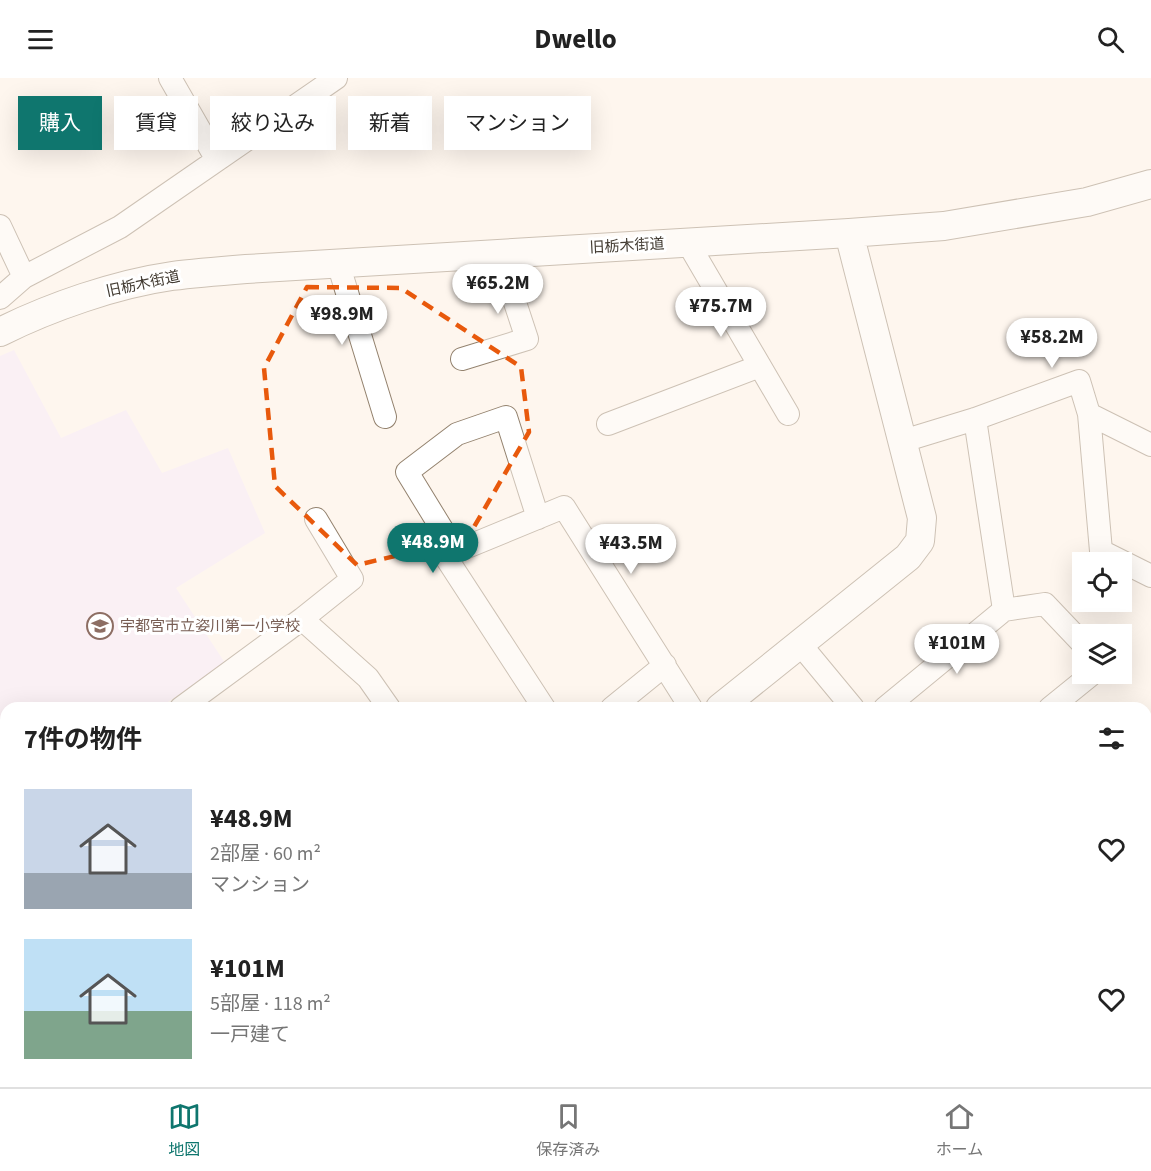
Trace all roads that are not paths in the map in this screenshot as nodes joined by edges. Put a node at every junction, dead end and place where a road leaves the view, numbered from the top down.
1 (170, 78) edge
2 (336, 78) edge
3 (217, 160) junction
4 (1151, 184) edge
5 (0, 226) edge
6 (849, 233) junction
7 (688, 243) junction
8 (499, 254) junction
9 (338, 263) junction
10 (24, 277) junction
11 (0, 298) edge
12 (0, 332) edge
13 (462, 358) dead end
14 (760, 366) junction
15 (788, 414) dead end
16 (1089, 414) junction
17 (385, 417) dead end
18 (975, 420) junction
19 (608, 424) dead end
20 (903, 441) junction
21 (1151, 445) edge
22 (538, 518) junction
23 (316, 519) dead end
24 (456, 552) junction
25 (1151, 576) edge
26 (1004, 610) junction
27 (302, 619) junction
28 (1072, 632) edge
29 (800, 644) junction
30 (665, 665) junction
31 (1080, 684) edge
32 (195, 702) edge
33 (385, 702) edge
34 (540, 702) edge
35 (619, 702) edge
36 (688, 702) edge
37 (728, 702) edge
38 (847, 702) edge
39 (892, 702) edge
40 (1057, 702) edge

1 - 3 street
2 - 3 street
3 - 10 street
4 - 6 street, 旧栃木街道
5 - 10 street
6 - 7 street, 旧栃木街道
6 - 20 street
7 - 8 street, 旧栃木街道
7 - 14 street
8 - 9 street, 旧栃木街道
8 - 13 street
9 - 12 street, 旧栃木街道
9 - 17 street
10 - 11 street
14 - 15 street
14 - 19 street
16 - 18 street
16 - 21 street
16 - 25 street
18 - 20 street
18 - 26 street
20 - 29 street
22 - 24 street
22 - 24 street
22 - 30 street
23 - 27 street
24 - 34 street
26 - 28 street
26 - 39 street
27 - 32 street
27 - 33 street
29 - 37 street
29 - 38 street
30 - 35 street
30 - 36 street
31 - 40 street

